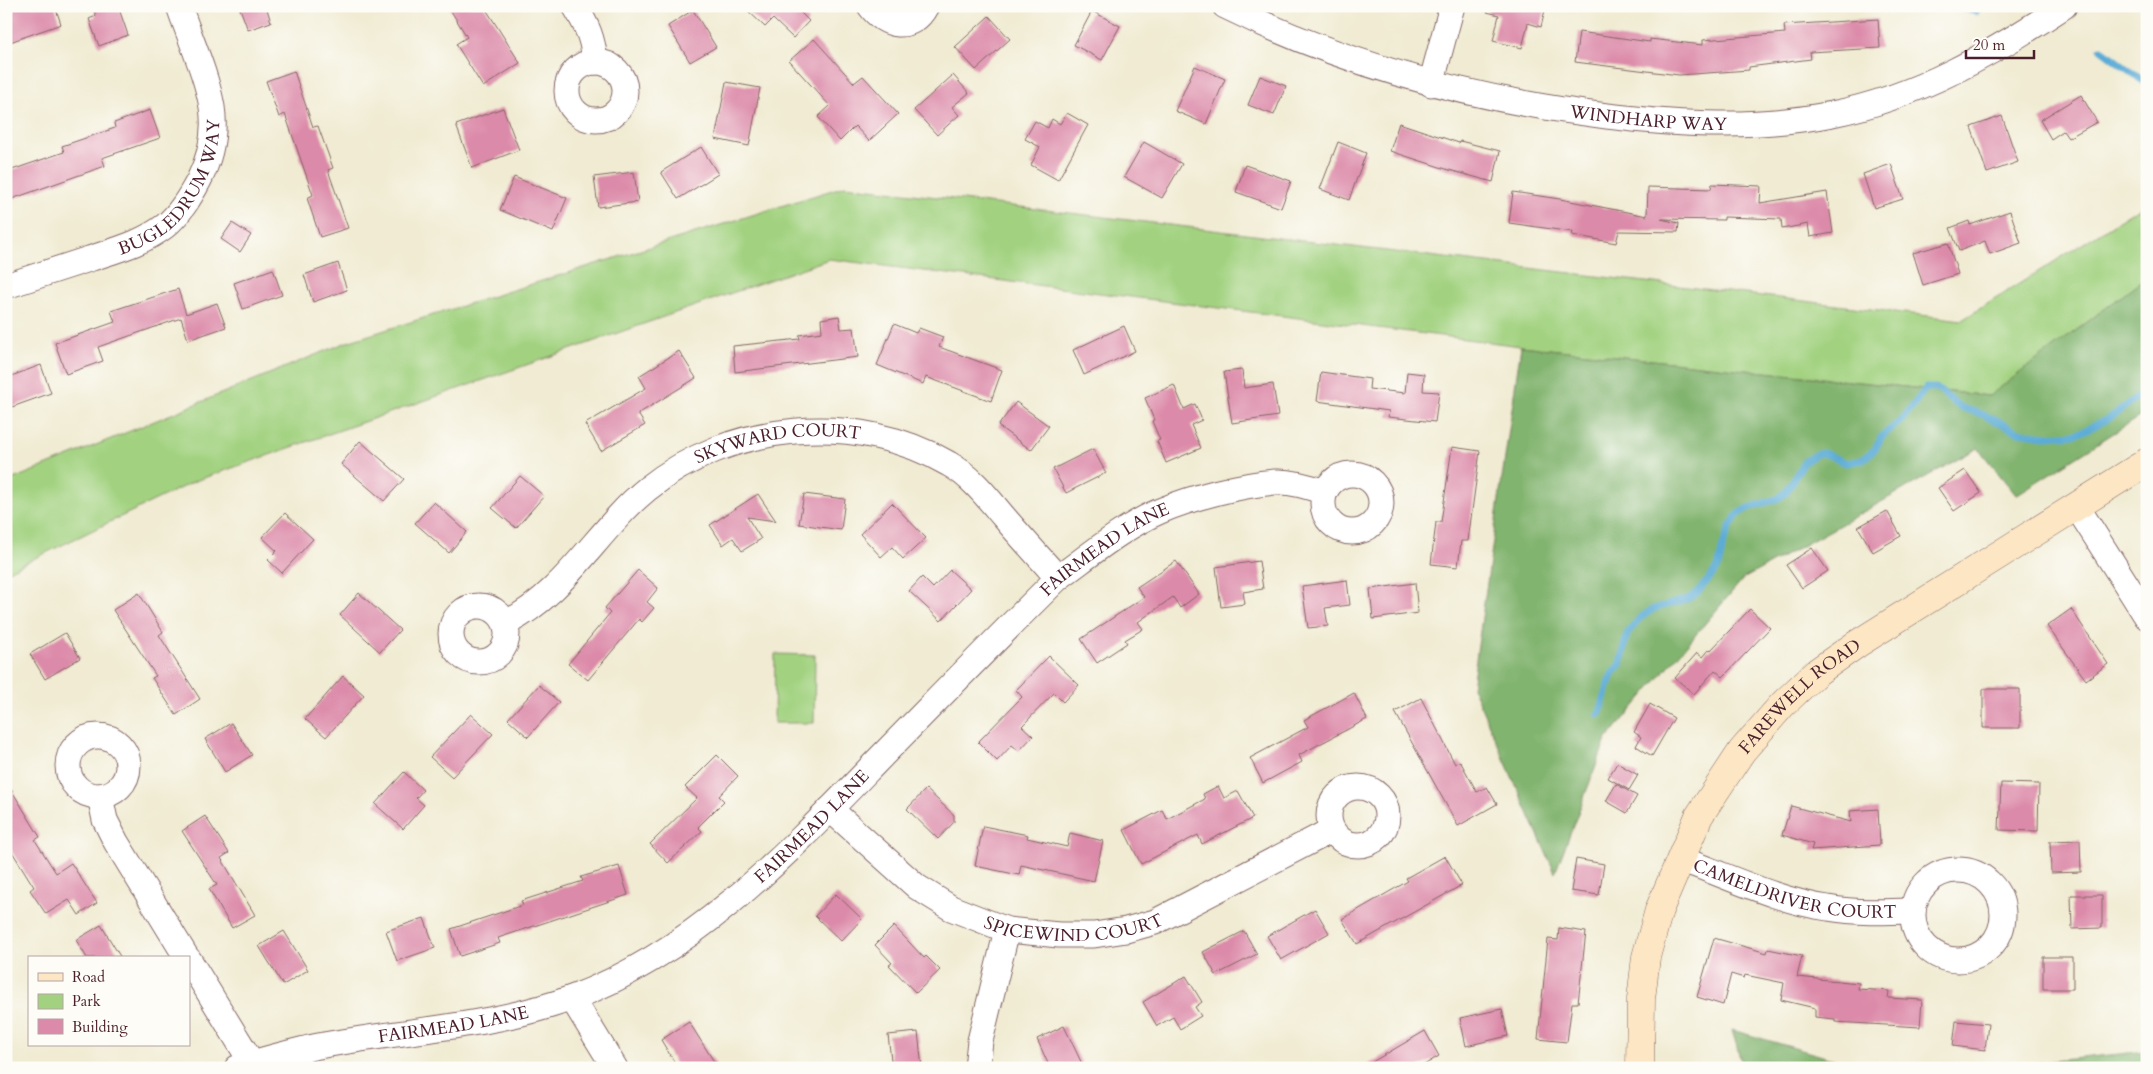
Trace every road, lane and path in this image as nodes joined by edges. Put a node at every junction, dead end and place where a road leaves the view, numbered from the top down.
1 (178, 6) edge
2 (575, 6) edge
3 (870, 6) edge
4 (926, 6) edge
5 (1225, 6) edge
6 (1452, 6) edge
7 (2064, 6) edge
8 (595, 62) dead end
9 (1431, 84) junction
10 (6, 286) edge
11 (2147, 462) edge
12 (1324, 492) dead end
13 (2077, 507) junction
14 (1058, 578) junction
15 (2147, 617) edge
16 (506, 623) dead end
17 (100, 796) dead end
18 (830, 809) junction
19 (1332, 830) dead end
20 (1680, 859) junction
21 (1912, 912) dead end
22 (1007, 930) junction
23 (186, 956) edge
24 (190, 963) edge
25 (572, 998) junction
26 (248, 1066) edge
27 (615, 1068) edge
28 (977, 1068) edge
29 (1640, 1068) edge

1 - 10 street, BUGLEDRUM WAY
2 - 8 street
3 - 4 street
5 - 9 street, WINDHARP WAY
6 - 9 street
7 - 9 street, WINDHARP WAY
11 - 13 street, FAREWELL ROAD
12 - 14 street, FAIRMEAD LANE
13 - 15 street
13 - 20 street, FAREWELL ROAD
14 - 16 street, SKYWARD COURT
14 - 18 street, FAIRMEAD LANE
17 - 23 street
18 - 22 street, SPICEWIND COURT
18 - 25 street, FAIRMEAD LANE
19 - 22 street, SPICEWIND COURT
20 - 21 street, CAMELDRIVER COURT
20 - 29 street, FAREWELL ROAD
22 - 28 street
24 - 26 street
25 - 26 street, FAIRMEAD LANE
25 - 27 street

